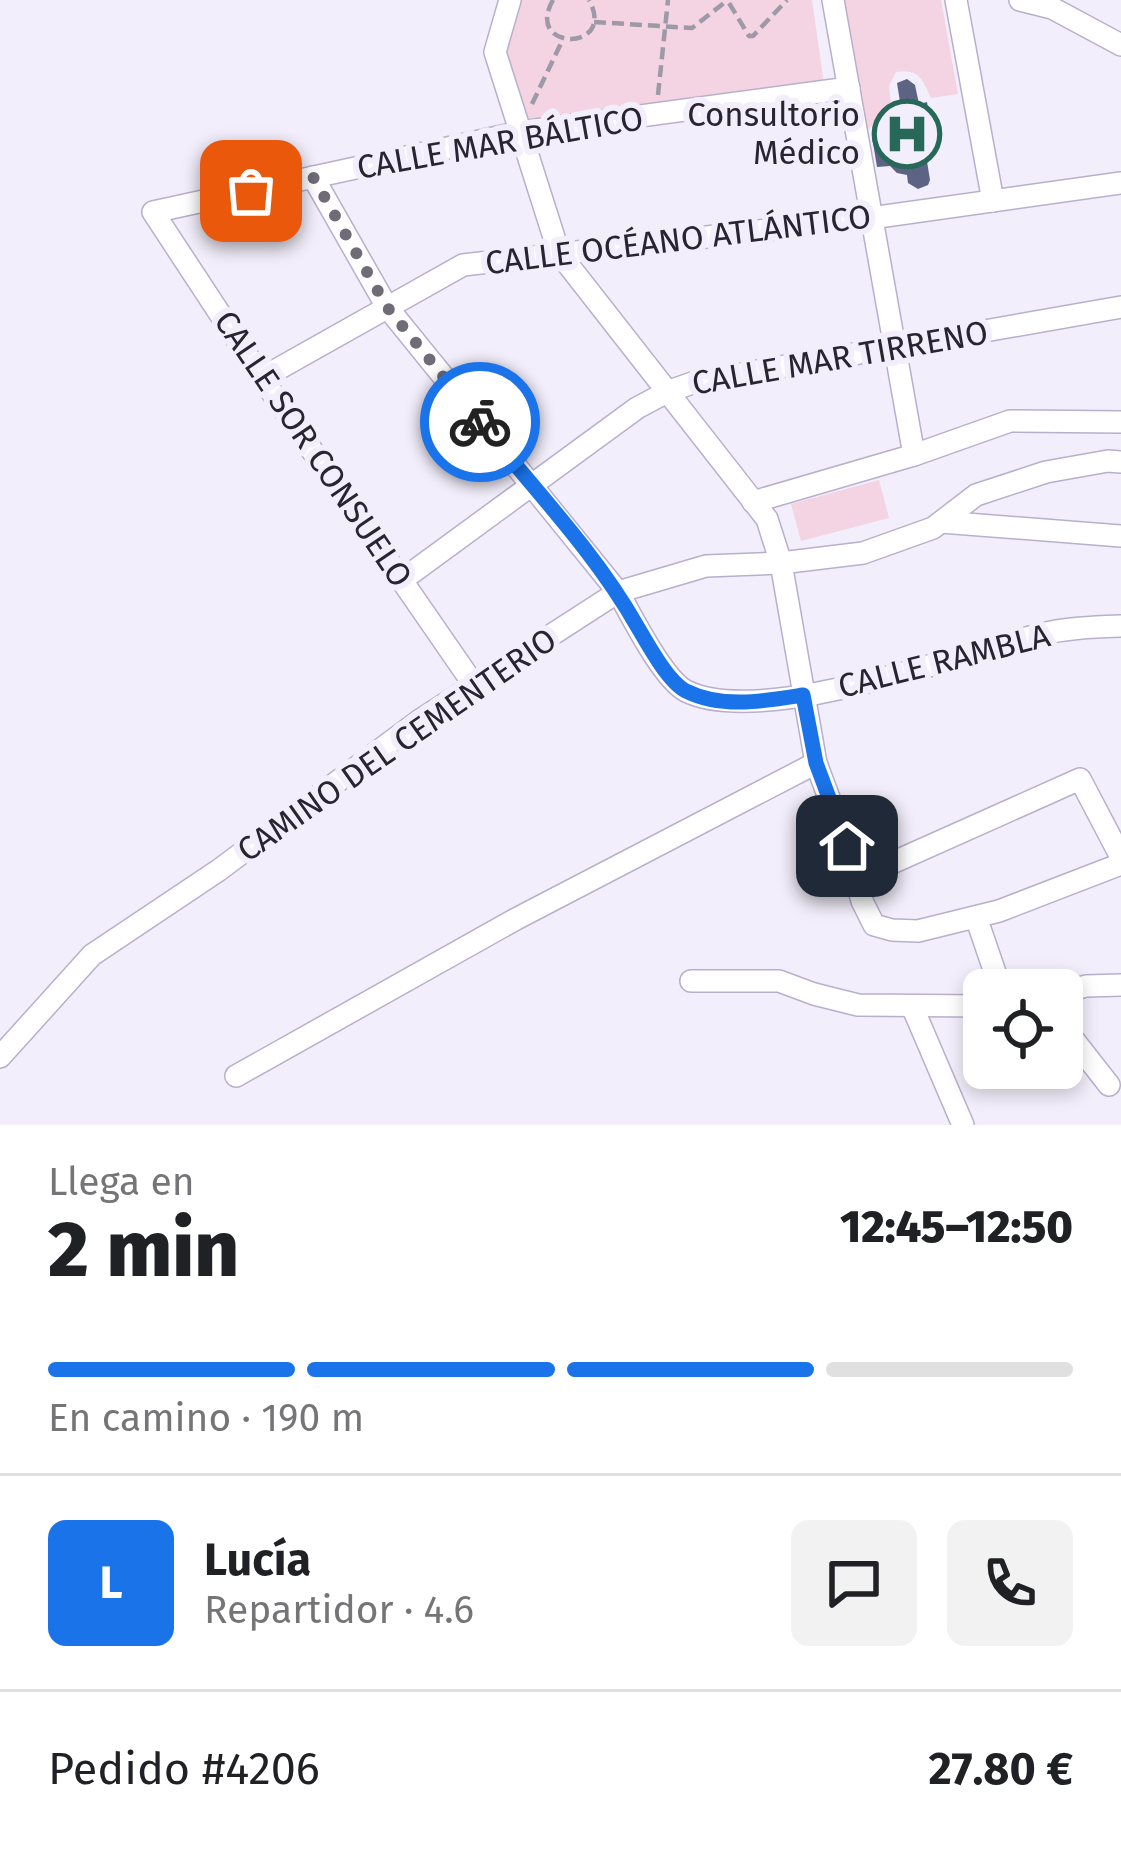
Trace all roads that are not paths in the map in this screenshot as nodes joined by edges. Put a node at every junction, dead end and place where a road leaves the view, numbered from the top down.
1 (509, 0) edge
2 (833, 0) edge
3 (956, 0) edge
4 (1020, 0) edge
5 (1052, 4) edge
6 (1121, 45) edge
7 (848, 88) junction
8 (521, 132) junction
9 (313, 177) junction
10 (1121, 183) edge
11 (992, 201) junction
12 (153, 212) joint
13 (871, 218) junction
14 (559, 254) junction
15 (387, 307) junction
16 (1121, 307) edge
17 (894, 348) junction
18 (262, 378) junction
19 (667, 392) junction
20 (1121, 422) edge
21 (914, 454) junction
22 (1121, 463) edge
23 (531, 485) junction
24 (753, 502) junction
25 (941, 522) junction
26 (1121, 536) edge
27 (781, 563) junction
28 (402, 580) junction
29 (618, 592) junction
30 (1121, 626) edge
31 (474, 685) junction
32 (803, 695) junction
33 (816, 763) junction
34 (1121, 860) edge
35 (856, 879) junction
36 (976, 917) junction
37 (994, 969) edge
38 (691, 981) dead end
39 (1121, 985) edge
40 (1083, 987) edge
41 (912, 1006) junction
42 (963, 1006) edge
43 (1083, 1052) edge
44 (0, 1058) edge
45 (236, 1076) dead end
46 (1109, 1085) dead end
47 (963, 1125) edge

1 - 8 street
2 - 7 street
3 - 11 street
4 - 5 street
5 - 6 street
7 - 8 street, CALLE MAR BÁLTICO
7 - 13 street
8 - 9 street, CALLE MAR BÁLTICO
8 - 14 street
9 - 12 street, CALLE MAR BÁLTICO
9 - 15 street, CALLE RAMBLA
10 - 11 street, CALLE OCÉANO ATLÁNTICO
11 - 13 street, CALLE OCÉANO ATLÁNTICO
12 - 18 street, CALLE SOR CONSUELO
13 - 14 street, CALLE OCÉANO ATLÁNTICO
13 - 17 street
14 - 15 street, CALLE OCÉANO ATLÁNTICO
14 - 19 street
15 - 18 street, CALLE OCÉANO ATLÁNTICO
15 - 23 street, CALLE RAMBLA
16 - 17 street, CALLE MAR TIRRENO
17 - 19 street, CALLE MAR TIRRENO
17 - 21 street
18 - 28 street, CALLE SOR CONSUELO
19 - 23 street, CALLE MAR TIRRENO
19 - 24 street
20 - 21 street
21 - 24 street
22 - 25 street, CAMINO DEL CEMENTERIO
23 - 28 street, CALLE MAR TIRRENO
23 - 29 street, CALLE RAMBLA
24 - 27 street
25 - 26 street
25 - 27 street, CAMINO DEL CEMENTERIO
27 - 29 street, CAMINO DEL CEMENTERIO
27 - 32 street
28 - 31 street, CALLE SOR CONSUELO
29 - 31 street, CAMINO DEL CEMENTERIO
29 - 32 street, CALLE RAMBLA
30 - 32 street, CALLE RAMBLA
31 - 44 street, CAMINO DEL CEMENTERIO
32 - 33 street
33 - 35 street
33 - 45 street
34 - 35 street
34 - 36 street
35 - 36 street
36 - 37 street
38 - 41 street
39 - 40 street
41 - 42 street
41 - 47 street
43 - 46 street

